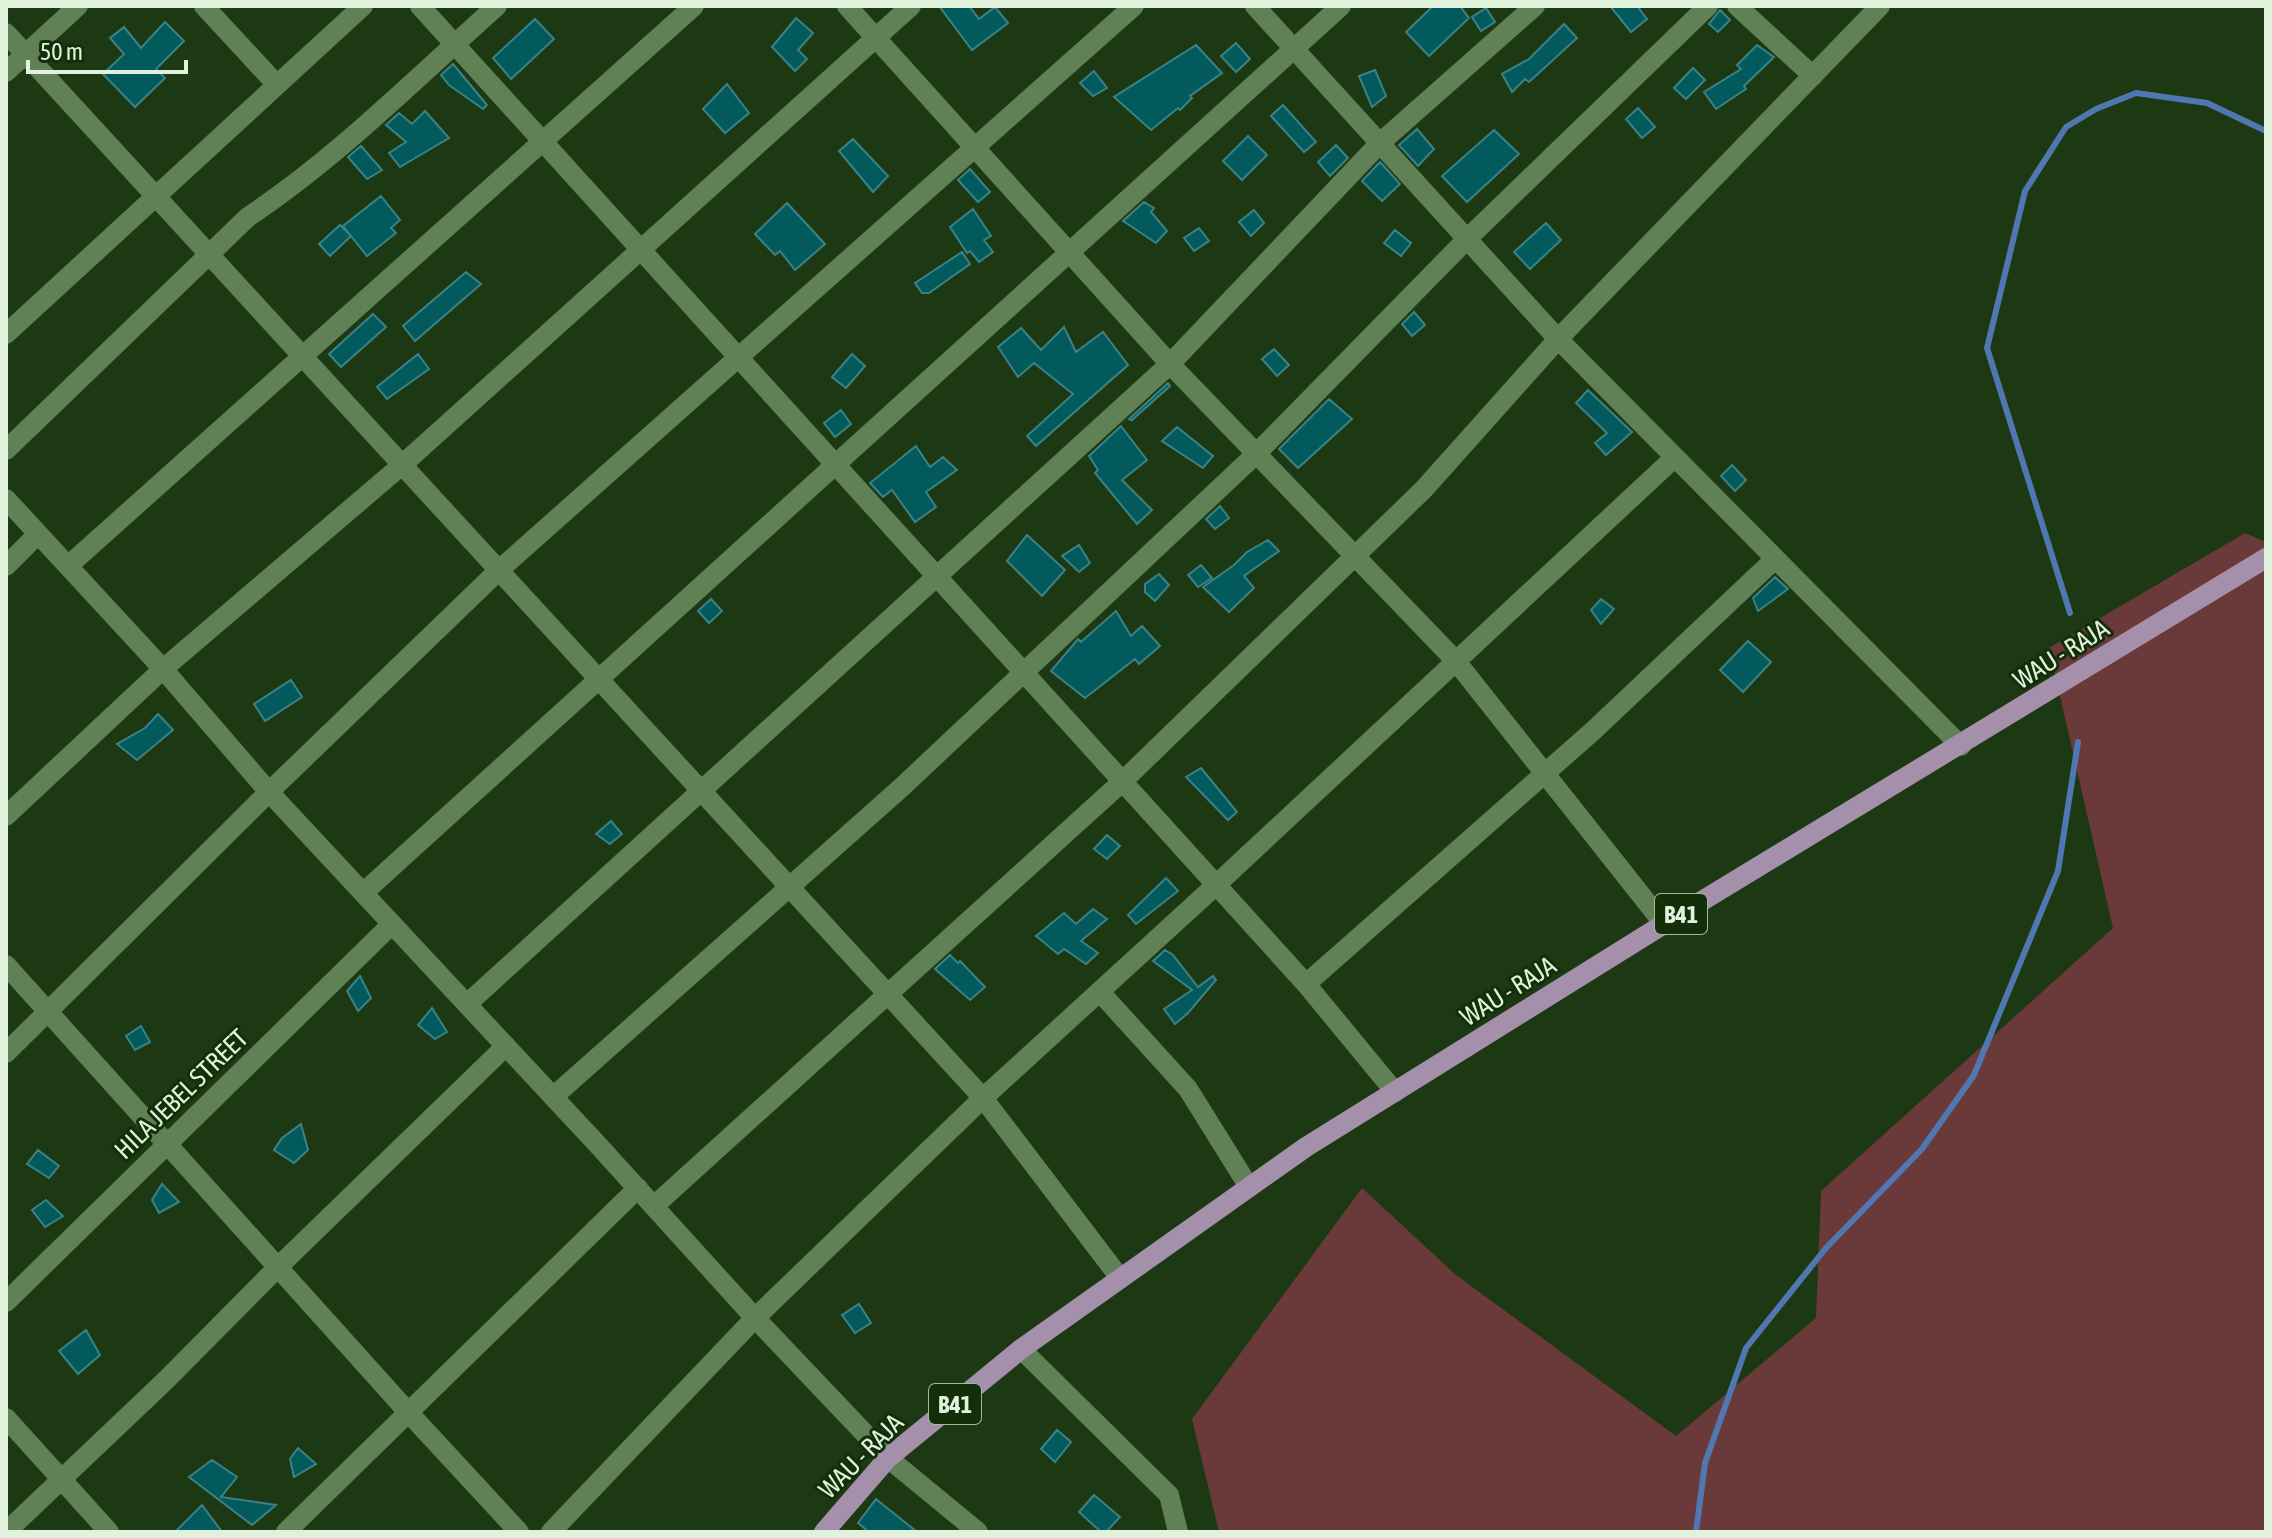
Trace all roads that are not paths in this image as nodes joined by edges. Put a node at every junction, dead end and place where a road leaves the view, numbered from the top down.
1 (78, 6) edge
2 (204, 6) edge
3 (363, 6) edge
4 (420, 6) edge
5 (497, 6) edge
6 (694, 6) edge
7 (847, 6) edge
8 (911, 6) edge
9 (1134, 6) edge
10 (1255, 6) edge
11 (1341, 6) edge
12 (1535, 6) edge
13 (1708, 6) edge
14 (1737, 6) edge
15 (1880, 6) edge
16 (6, 33) edge
17 (875, 38) junction
18 (455, 44) junction
19 (1294, 49) junction
20 (26, 54) junction
21 (6, 72) edge
22 (1813, 76) junction
23 (277, 85) junction
24 (543, 141) junction
25 (1380, 143) junction
26 (974, 148) junction
27 (156, 196) junction
28 (1467, 239) junction
29 (641, 249) junction
30 (1068, 253) junction
31 (209, 255) junction
32 (6, 334) edge
33 (1558, 339) junction
34 (303, 357) junction
35 (739, 357) junction
36 (1170, 364) junction
37 (6, 450) edge
38 (1256, 454) junction
39 (1674, 458) junction
40 (835, 464) junction
41 (402, 465) junction
42 (6, 499) edge
43 (38, 534) junction
44 (1353, 556) junction
45 (2266, 558) edge
46 (1775, 559) junction
47 (6, 566) edge
48 (68, 566) junction
49 (498, 571) junction
50 (936, 575) junction
51 (1455, 660) junction
52 (163, 669) junction
53 (1024, 672) junction
54 (598, 680) junction
55 (1961, 746) junction
56 (1545, 771) junction
57 (1123, 781) junction
58 (700, 791) junction
59 (269, 792) junction
60 (6, 816) edge
61 (1216, 885) junction
62 (787, 887) junction
63 (363, 893) junction
64 (392, 924) junction
65 (1664, 924) junction
66 (6, 965) edge
67 (1306, 984) junction
68 (1100, 992) junction
69 (887, 995) junction
70 (467, 1004) junction
71 (48, 1012) junction
72 (506, 1046) junction
73 (6, 1053) edge
74 (1395, 1092) junction
75 (553, 1097) junction
76 (983, 1098) junction
77 (167, 1144) junction
78 (1249, 1187) junction
79 (638, 1188) junction
80 (654, 1206) junction
81 (278, 1267) junction
82 (1120, 1278) junction
83 (6, 1302) edge
84 (755, 1318) junction
85 (1021, 1349) junction
86 (408, 1412) junction
87 (6, 1418) edge
88 (888, 1458) junction
89 (61, 1479) junction
90 (6, 1532) edge
91 (109, 1532) edge
92 (286, 1532) edge
93 (519, 1532) edge
94 (551, 1532) edge
95 (824, 1532) edge
96 (978, 1532) edge
97 (1178, 1532) edge

1 - 20 street
2 - 23 street
3 - 23 street
4 - 18 street
5 - 18 street
6 - 24 street
7 - 17 street
8 - 17 street
9 - 26 street
10 - 19 street
11 - 19 street
12 - 25 street
13 - 28 street
14 - 22 street
15 - 22 street
16 - 20 street
17 - 26 street
17 - 29 street
18 - 24 street
18 - 31 street
19 - 25 street
19 - 30 street
20 - 21 street
20 - 27 street
22 - 33 street
23 - 27 street
24 - 29 street
24 - 34 street
25 - 28 street
25 - 36 street
26 - 30 street
26 - 35 street
27 - 31 street
27 - 32 street
28 - 33 street
28 - 38 street
29 - 35 street
29 - 41 street
30 - 36 street
30 - 40 street
31 - 34 street
31 - 37 street
33 - 39 street
33 - 44 street
34 - 41 street
34 - 48 street
35 - 40 street
35 - 49 street
36 - 38 street
36 - 50 street
38 - 44 street
38 - 53 street
39 - 46 street
39 - 51 street
40 - 50 street
40 - 54 street
41 - 49 street
41 - 52 street
42 - 43 street
43 - 47 street
43 - 48 street
44 - 51 street
44 - 57 street
45 - 55 main road, WAU - RAJA / B41
46 - 55 street
46 - 56 street
48 - 52 street
49 - 54 street
49 - 59 street
50 - 53 street
50 - 58 street
51 - 56 street
51 - 61 street
52 - 59 street
52 - 60 street
53 - 57 street
53 - 62 street
54 - 58 street
54 - 63 street
55 - 65 main road, WAU - RAJA / B41
56 - 65 street
56 - 67 street
57 - 61 street
57 - 69 street
58 - 62 street
58 - 70 street
59 - 63 street
59 - 71 street
61 - 67 street
61 - 68 street
62 - 69 street
62 - 75 street
63 - 64 street
64 - 70 street
64 - 77 street, HILA JEBEL STREET
65 - 74 main road, WAU - RAJA / B41
66 - 71 street
67 - 74 street
68 - 76 street
68 - 78 street
69 - 76 street
69 - 80 street
70 - 72 street
71 - 73 street
71 - 77 street
72 - 75 street
72 - 81 street
74 - 78 main road, WAU - RAJA / B41
75 - 79 street
76 - 82 street
76 - 84 street
77 - 81 street
77 - 83 street, HILA JEBEL STREET
78 - 82 main road, WAU - RAJA / B41
79 - 80 street
79 - 86 street
80 - 84 street
81 - 86 street
81 - 89 street
82 - 85 main road, WAU - RAJA / B41
84 - 88 street
84 - 94 street
85 - 88 main road, WAU - RAJA / B41
85 - 97 street
86 - 92 street
86 - 93 street
87 - 89 street
88 - 95 main road, WAU - RAJA / B41
88 - 96 street
89 - 90 street
89 - 91 street

